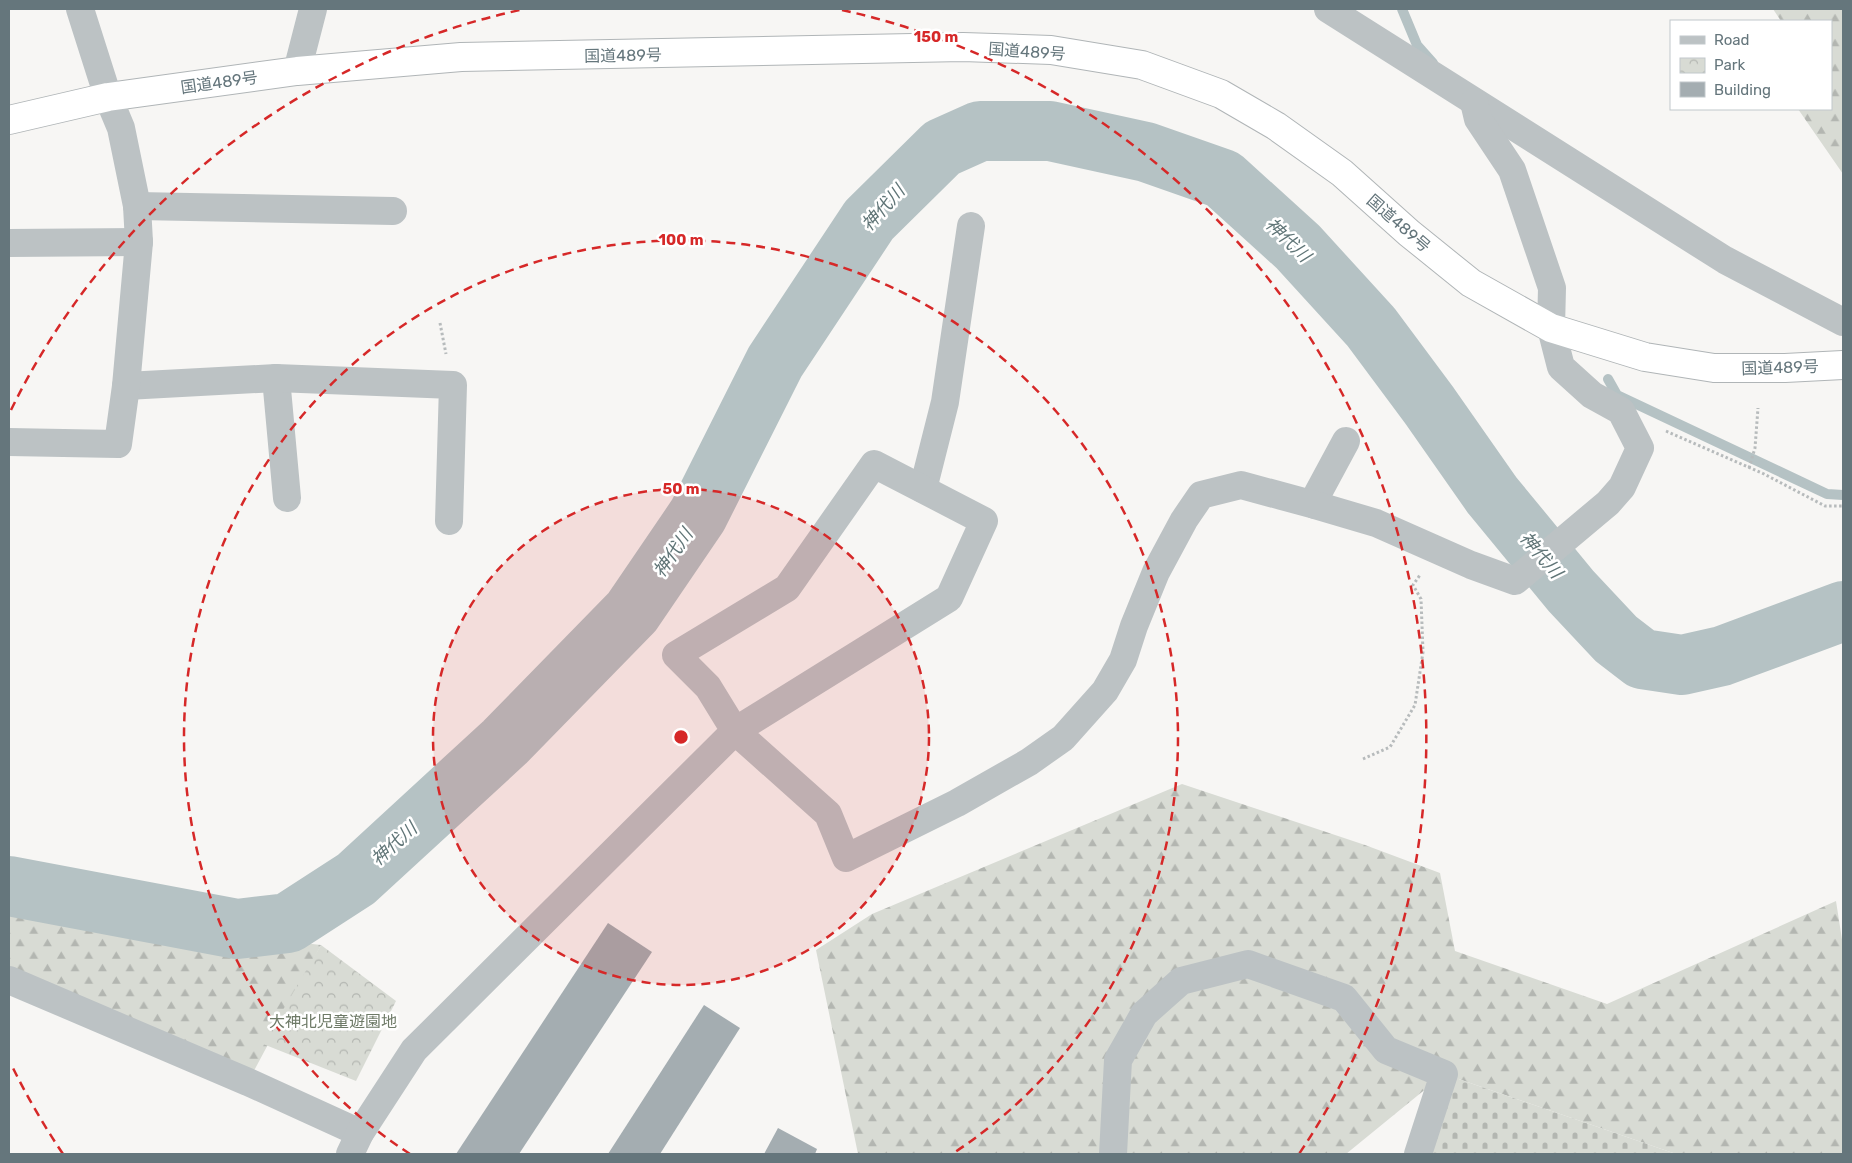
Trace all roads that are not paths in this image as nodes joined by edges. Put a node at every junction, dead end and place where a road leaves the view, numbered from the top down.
1 (80, 9) edge
2 (313, 9) edge
3 (1328, 9) edge
4 (297, 71) junction
5 (108, 97) junction
6 (1474, 102) junction
7 (9, 120) edge
8 (137, 206) junction
9 (393, 211) dead end
10 (971, 226) dead end
11 (139, 242) junction
12 (9, 243) edge
13 (1843, 322) edge
14 (1551, 328) junction
15 (1843, 364) edge
16 (276, 378) junction
17 (126, 386) junction
18 (1346, 441) dead end
19 (9, 442) edge
20 (923, 489) junction
21 (287, 498) dead end
22 (1315, 505) junction
23 (449, 521) dead end
24 (734, 730) junction
25 (9, 980) edge
26 (355, 1144) edge
27 (1113, 1154) edge
28 (1418, 1154) edge

1 - 5 street
2 - 4 street
3 - 6 street
4 - 5 highway, 国道489号
4 - 14 highway, 国道489号
5 - 7 highway, 国道489号
5 - 8 street
6 - 13 street
6 - 14 street
8 - 9 street
8 - 11 street
10 - 20 street
11 - 12 street
11 - 17 street
14 - 15 highway, 国道489号
14 - 22 street
16 - 17 street
16 - 21 street
16 - 23 street
17 - 19 street
18 - 22 street
20 - 24 street
20 - 24 street
22 - 24 street
24 - 26 street
25 - 26 street
27 - 28 street

